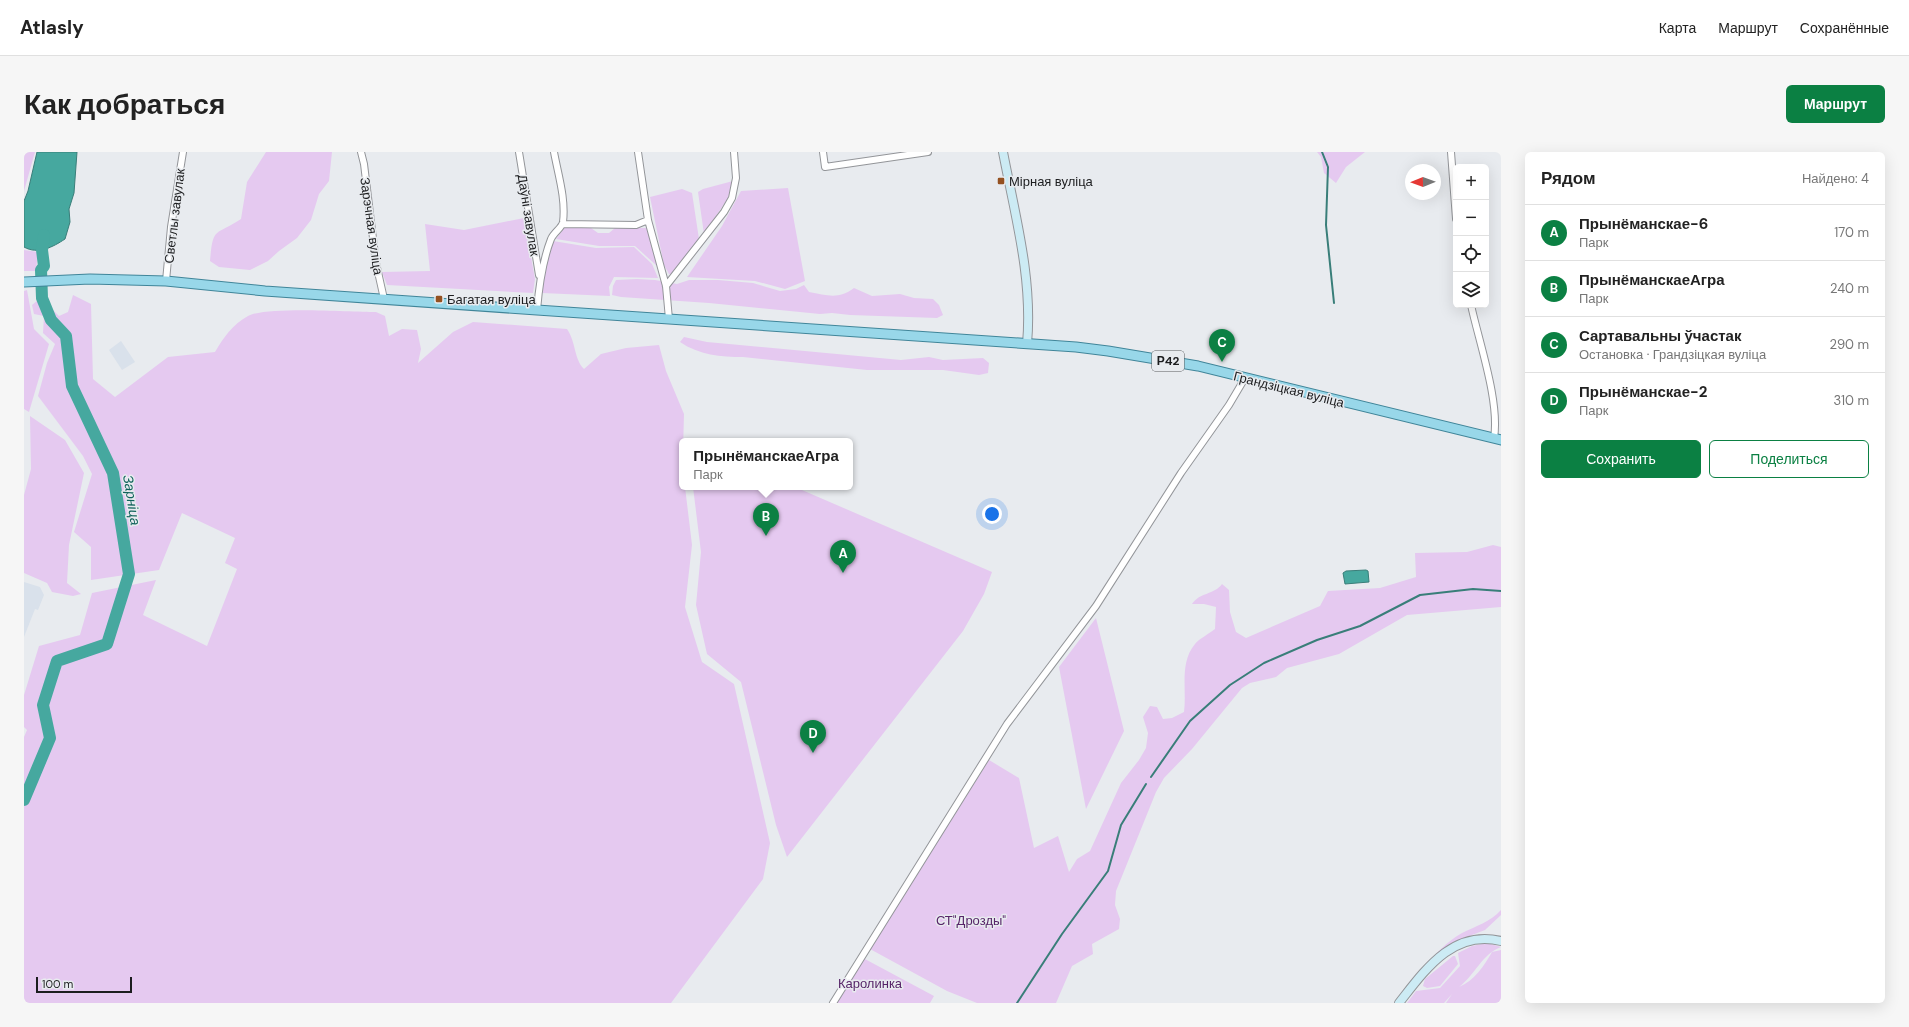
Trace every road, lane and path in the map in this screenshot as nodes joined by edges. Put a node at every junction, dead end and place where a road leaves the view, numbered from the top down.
1 (182, 152) edge
2 (361, 152) edge
3 (519, 152) edge
4 (554, 152) edge
5 (638, 152) edge
6 (734, 152) edge
7 (823, 152) edge
8 (928, 152) edge
9 (1003, 152) edge
10 (1452, 152) edge
11 (911, 153) edge
12 (1455, 200) edge
13 (648, 220) junction
14 (563, 224) junction
15 (167, 277) junction
16 (539, 278) junction
17 (28, 282) edge
18 (666, 286) junction
19 (384, 299) junction
20 (1472, 308) edge
21 (537, 310) junction
22 (669, 319) junction
23 (1027, 344) junction
24 (1245, 378) junction
25 (1498, 439) edge
26 (1501, 941) edge
27 (833, 1003) edge
28 (1399, 1003) edge

1 - 15 street, Светлы завулак
2 - 19 street, Зарэчная вуліца
3 - 16 street, Даўні завулак
4 - 14 street
5 - 13 street
6 - 18 street
7 - 11 street
8 - 11 street
9 - 23 street
10 - 12 street
13 - 14 street
13 - 18 street
14 - 16 street
15 - 17 main road, Р42
15 - 19 main road, Р42
16 - 21 street
18 - 22 street
19 - 21 main road, Р42
20 - 25 street
21 - 22 main road, Р42
22 - 23 main road, Р42
23 - 24 main road, Грандзіцкая вуліца / Р42
24 - 25 main road, Грандзіцкая вуліца / Р42
24 - 27 street
26 - 28 street

